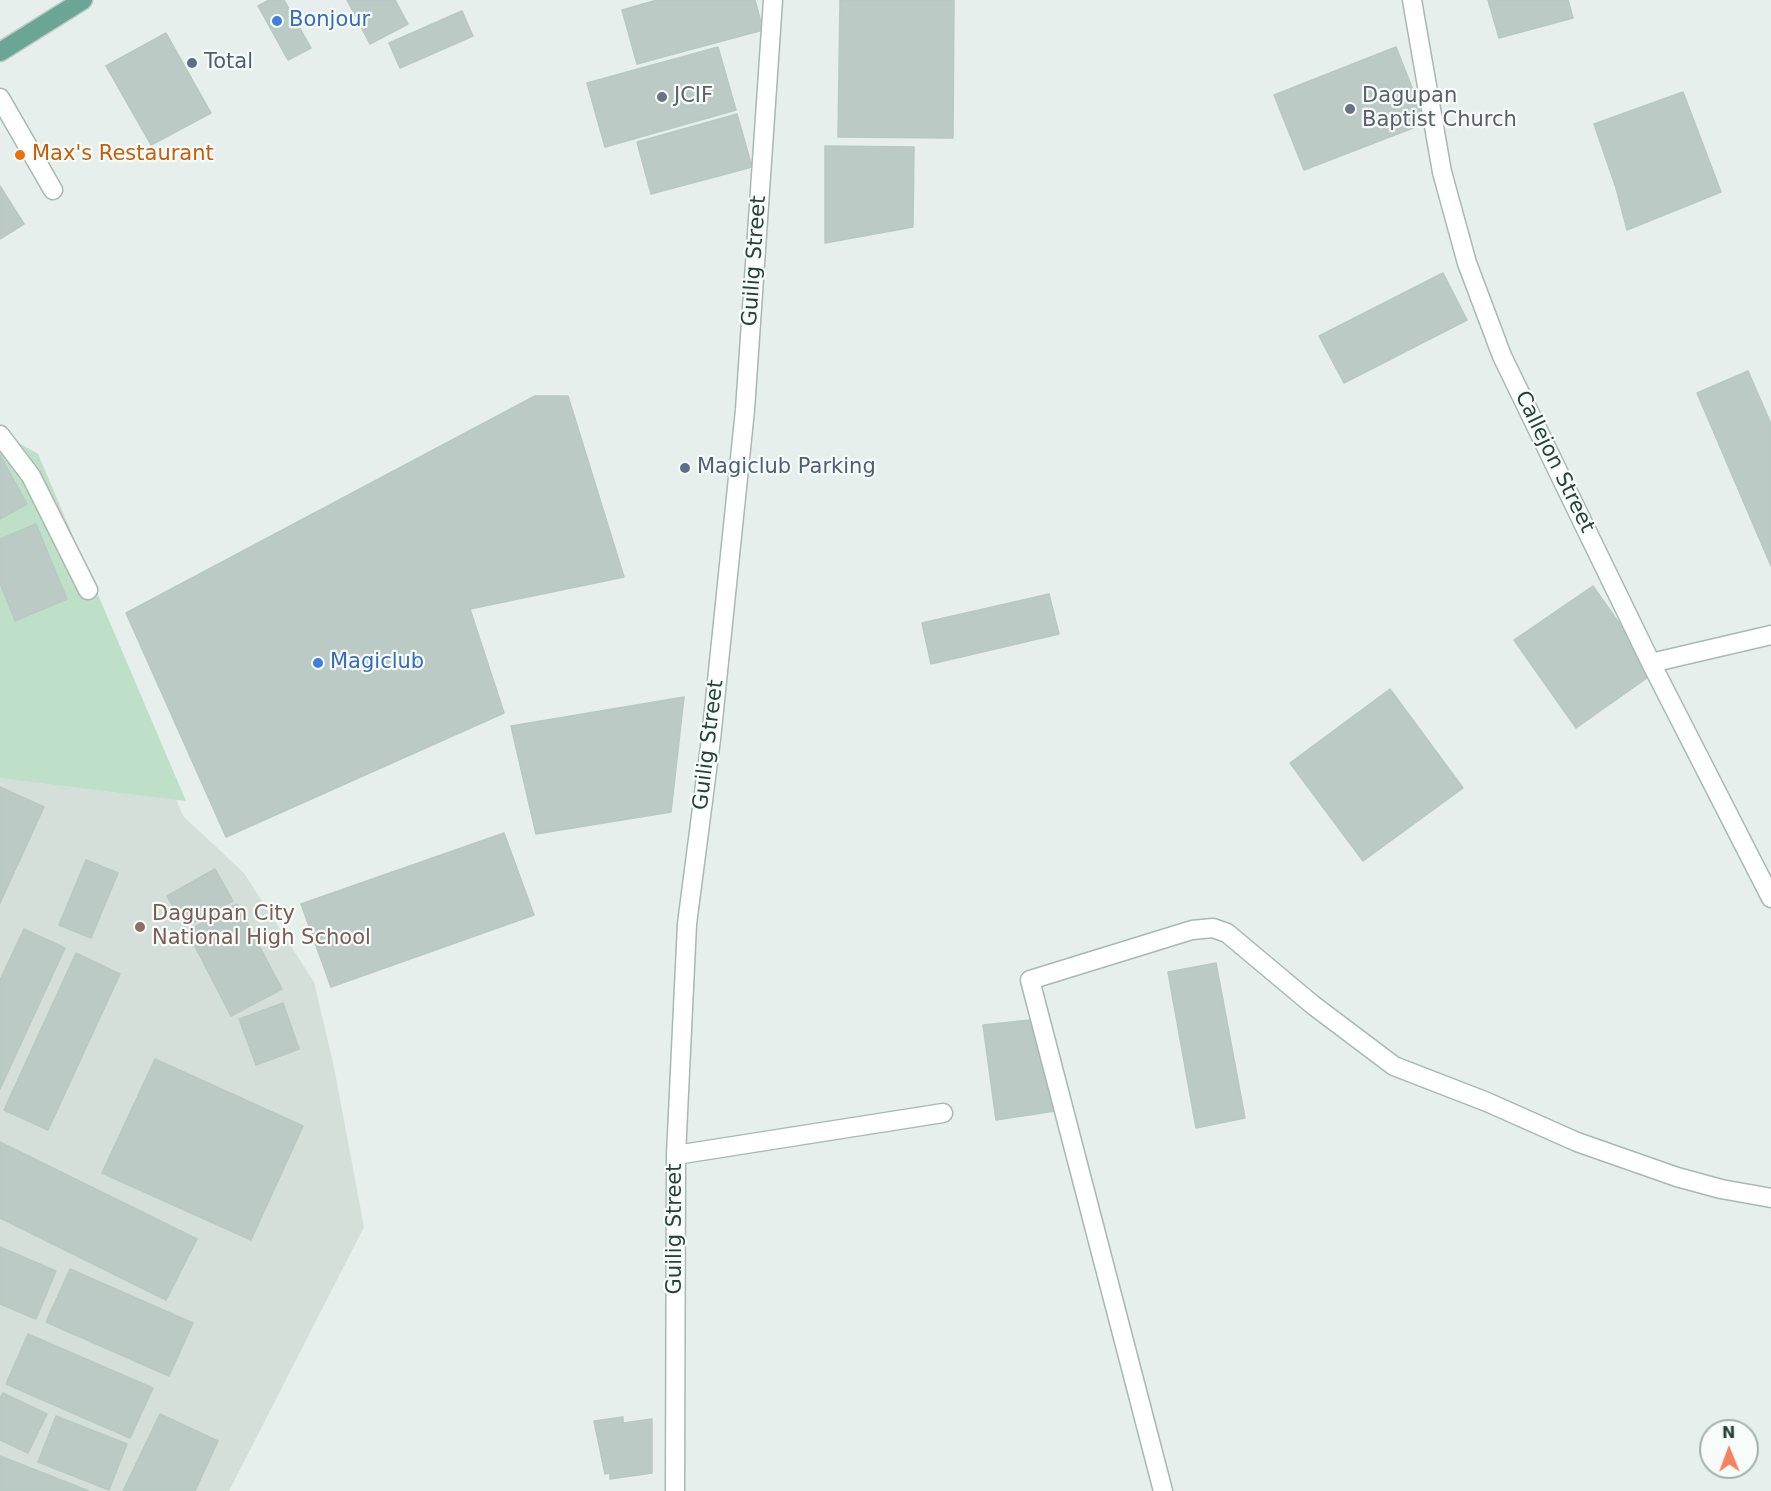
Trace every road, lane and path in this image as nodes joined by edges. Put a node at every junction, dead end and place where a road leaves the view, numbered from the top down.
1 (83, 0) edge
2 (774, 0) edge
3 (1412, 0) edge
4 (0, 52) edge
5 (0, 98) edge
6 (53, 190) dead end
7 (0, 435) edge
8 (88, 590) dead end
9 (1771, 635) edge
10 (1651, 663) junction
11 (1771, 898) edge
12 (943, 1113) dead end
13 (676, 1155) junction
14 (1771, 1198) edge
15 (675, 1491) edge
16 (1163, 1491) edge

1 - 4 main road
2 - 13 street, Guilig Street
3 - 10 street, Callejon Street
5 - 6 street
7 - 8 street
9 - 10 street
10 - 11 street, Callejon Street
12 - 13 street
13 - 15 street, Guilig Street
14 - 16 street

